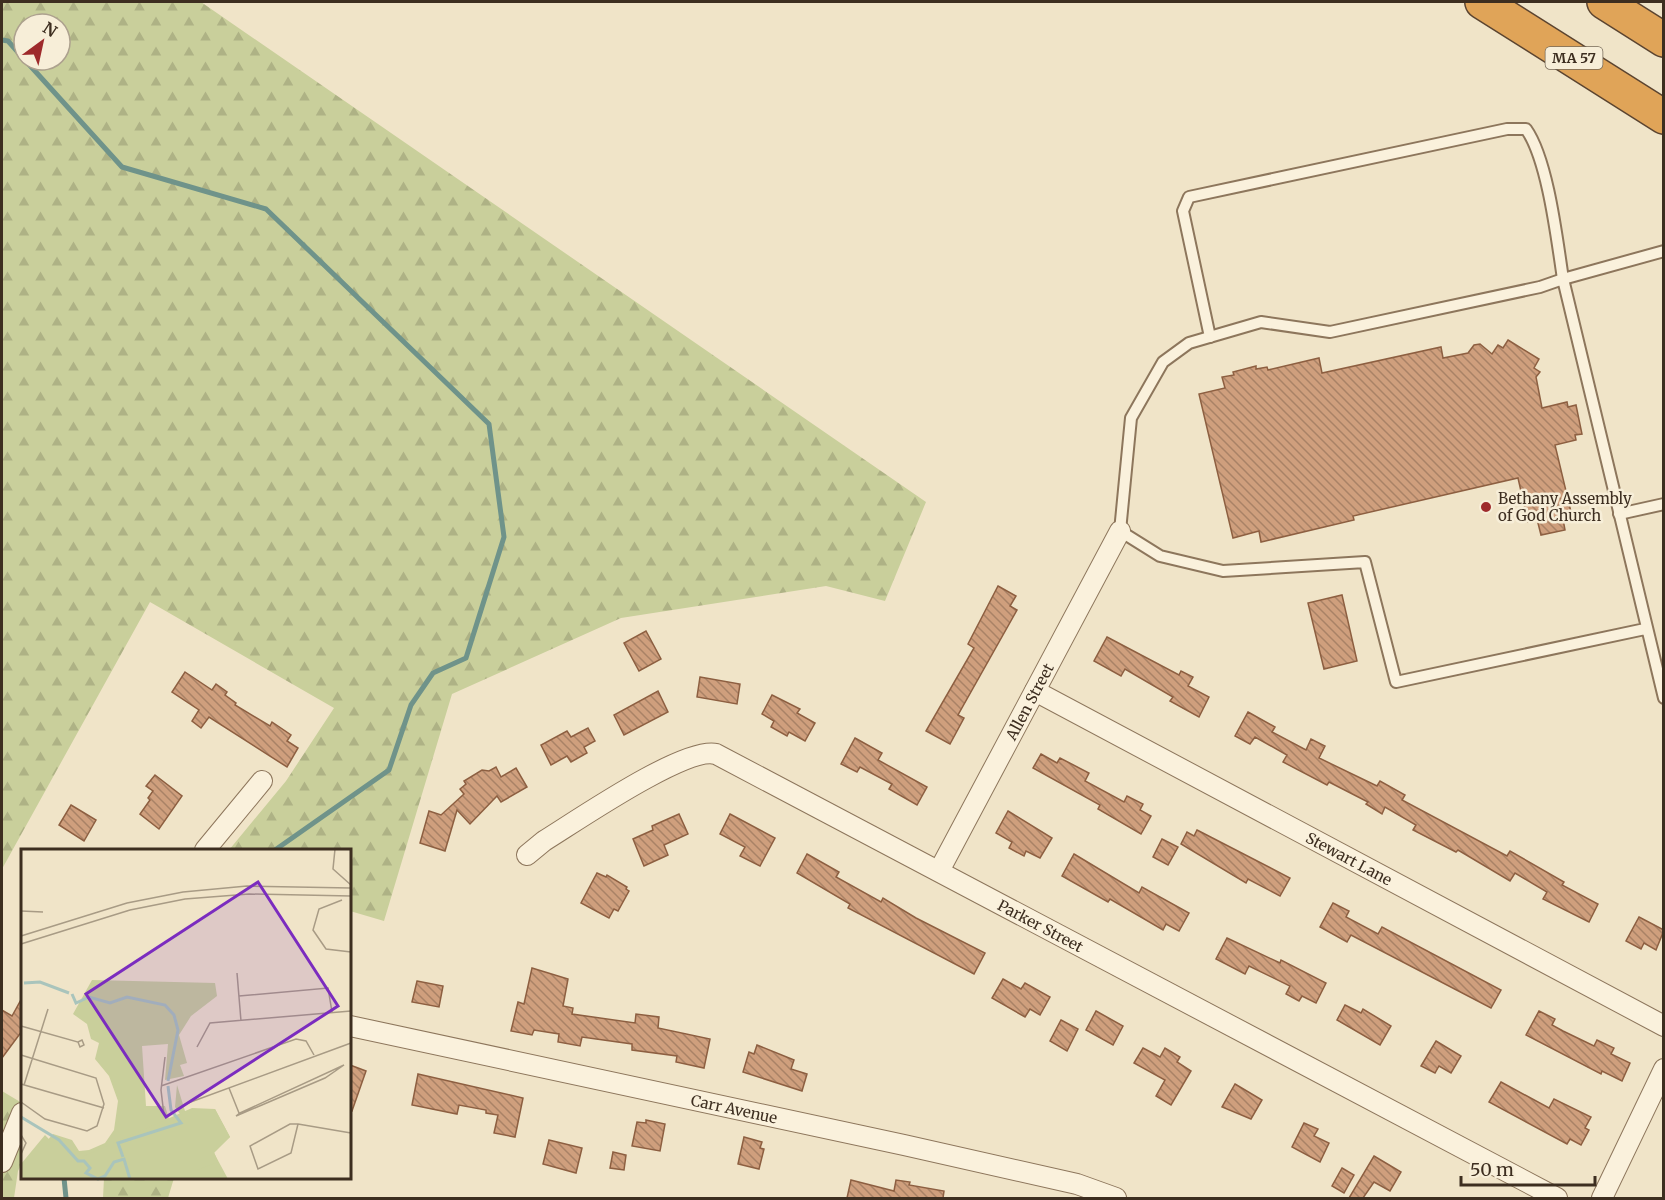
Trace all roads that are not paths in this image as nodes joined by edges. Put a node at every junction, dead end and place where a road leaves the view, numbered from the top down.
1 (1482, 2) edge
2 (1604, 2) edge
3 (1664, 40) edge
4 (1664, 117) edge
5 (1664, 251) edge
6 (1563, 279) junction
7 (1210, 337) junction
8 (1664, 504) edge
9 (1618, 514) junction
10 (1120, 531) junction
11 (1645, 629) junction
12 (1035, 691) junction
13 (1664, 698) edge
14 (262, 781) dead end
15 (206, 849) edge
16 (527, 855) dead end
17 (939, 872) junction
18 (351, 1026) edge
19 (1664, 1026) edge
20 (1664, 1069) edge
21 (21, 1115) edge
22 (2, 1162) edge
23 (1116, 1198) edge
24 (1557, 1198) edge
25 (1602, 1198) edge

1 - 4 highway, MA 57
2 - 3 highway
5 - 6 lane
6 - 7 lane
6 - 7 lane
6 - 9 lane
7 - 10 lane
8 - 9 lane
9 - 11 lane
10 - 11 lane
10 - 12 street, Allen Street
11 - 13 lane
12 - 17 street, Allen Street
12 - 19 street, Stewart Lane
14 - 15 street
16 - 17 street, Parker Street
17 - 24 street, Parker Street
18 - 23 street, Carr Avenue
20 - 25 street
21 - 22 street

